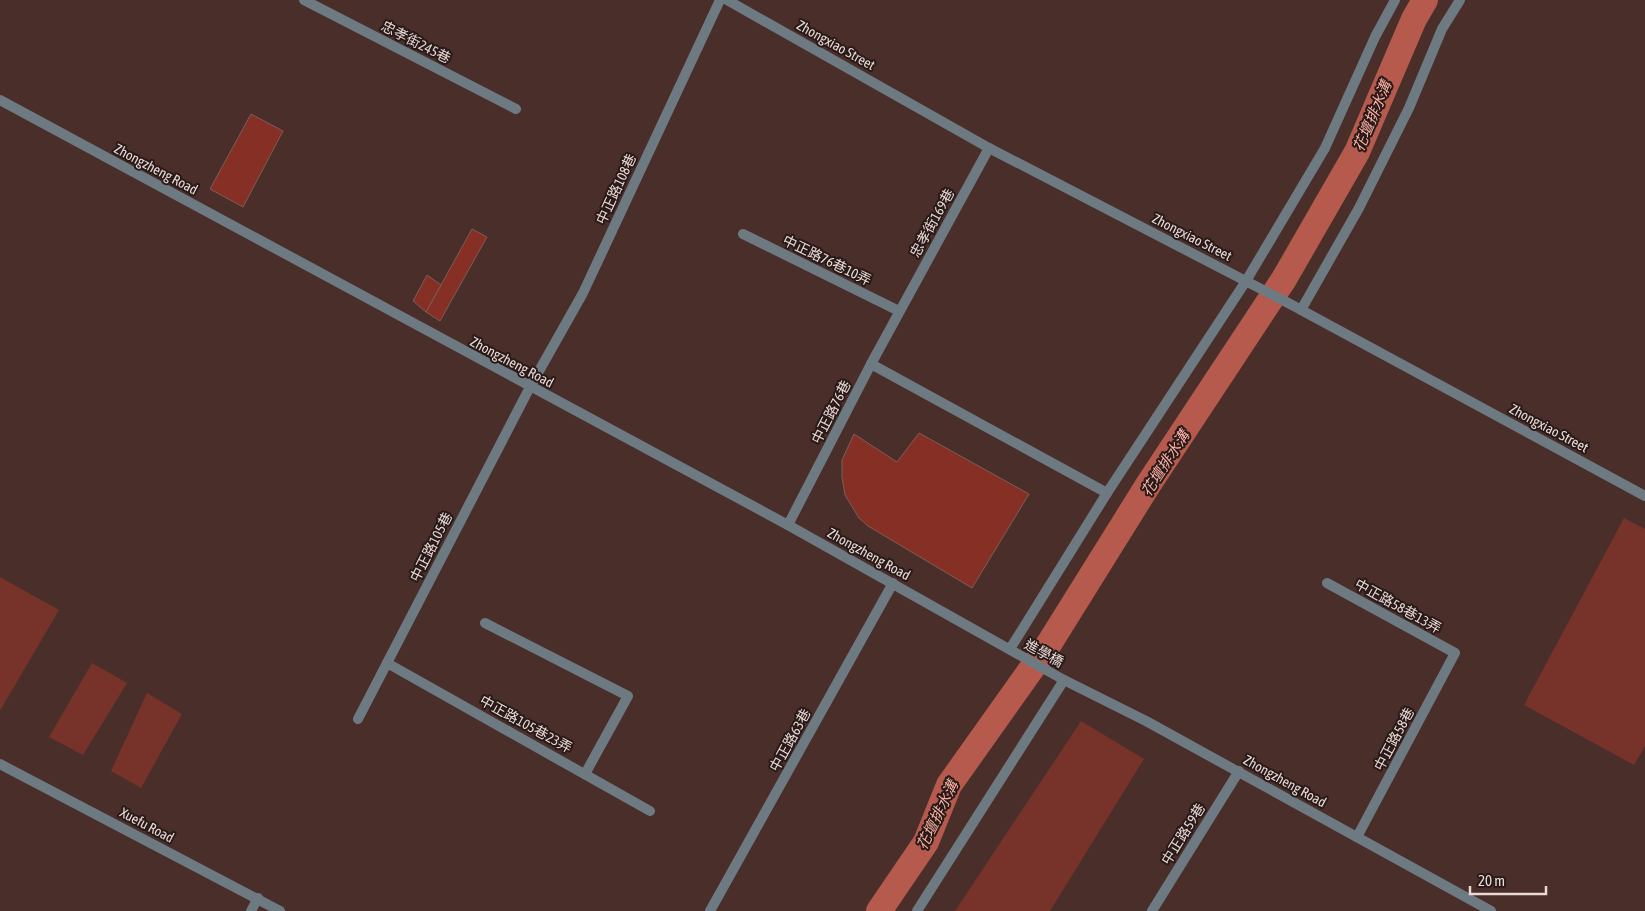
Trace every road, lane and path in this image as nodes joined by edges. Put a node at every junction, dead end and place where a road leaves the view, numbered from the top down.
1 (304, 0) edge
2 (720, 0) edge
3 (727, 0) edge
4 (1395, 0) edge
5 (1460, 0) edge
6 (0, 100) edge
7 (516, 109) dead end
8 (989, 148) junction
9 (743, 234) dead end
10 (1251, 284) junction
11 (1297, 307) junction
12 (899, 311) junction
13 (871, 364) junction
14 (530, 387) junction
15 (1107, 493) junction
16 (1645, 496) edge
17 (788, 525) junction
18 (893, 583) junction
19 (1327, 583) dead end
20 (485, 623) dead end
21 (1010, 649) junction
22 (1455, 653) joint
23 (387, 663) junction
24 (1064, 680) junction
25 (358, 720) dead end
26 (0, 764) edge
27 (1238, 771) junction
28 (585, 774) junction
29 (650, 811) dead end
30 (1357, 837) junction
31 (258, 898) junction
32 (251, 911) edge
33 (280, 911) edge
34 (710, 911) edge
35 (917, 911) edge
36 (1152, 911) edge
37 (1490, 911) edge

1 - 7 street, 忠孝街245巷
2 - 14 street, 中正路108巷
3 - 8 street, Zhongxiao Street
4 - 10 street
5 - 11 street
6 - 14 street, Zhongzheng Road
8 - 10 street, Zhongxiao Street
8 - 12 street, 忠孝街169巷
9 - 12 street, 中正路76巷10弄
10 - 11 street, Zhongxiao Street
10 - 15 street
11 - 16 street, Zhongxiao Street
12 - 13 street, 中正路76巷
13 - 15 street
13 - 17 street, 中正路76巷
14 - 17 street, Zhongzheng Road
14 - 23 street, 中正路105巷
15 - 21 street
17 - 18 street, Zhongzheng Road
18 - 21 street, Zhongzheng Road
18 - 34 street, 中正路63巷
19 - 22 street, 中正路58巷13弄
20 - 28 street
21 - 24 street, 進學橋
22 - 30 street, 中正路58巷
23 - 25 street, 中正路105巷
23 - 28 street, 中正路105巷23弄
24 - 27 street, Zhongzheng Road
24 - 35 street
26 - 31 street, Xuefu Road
27 - 30 street, Zhongzheng Road
27 - 36 street, 中正路59巷
28 - 29 street, 中正路105巷23弄
30 - 37 street, Zhongzheng Road
31 - 32 street
31 - 33 street, Xuefu Road

